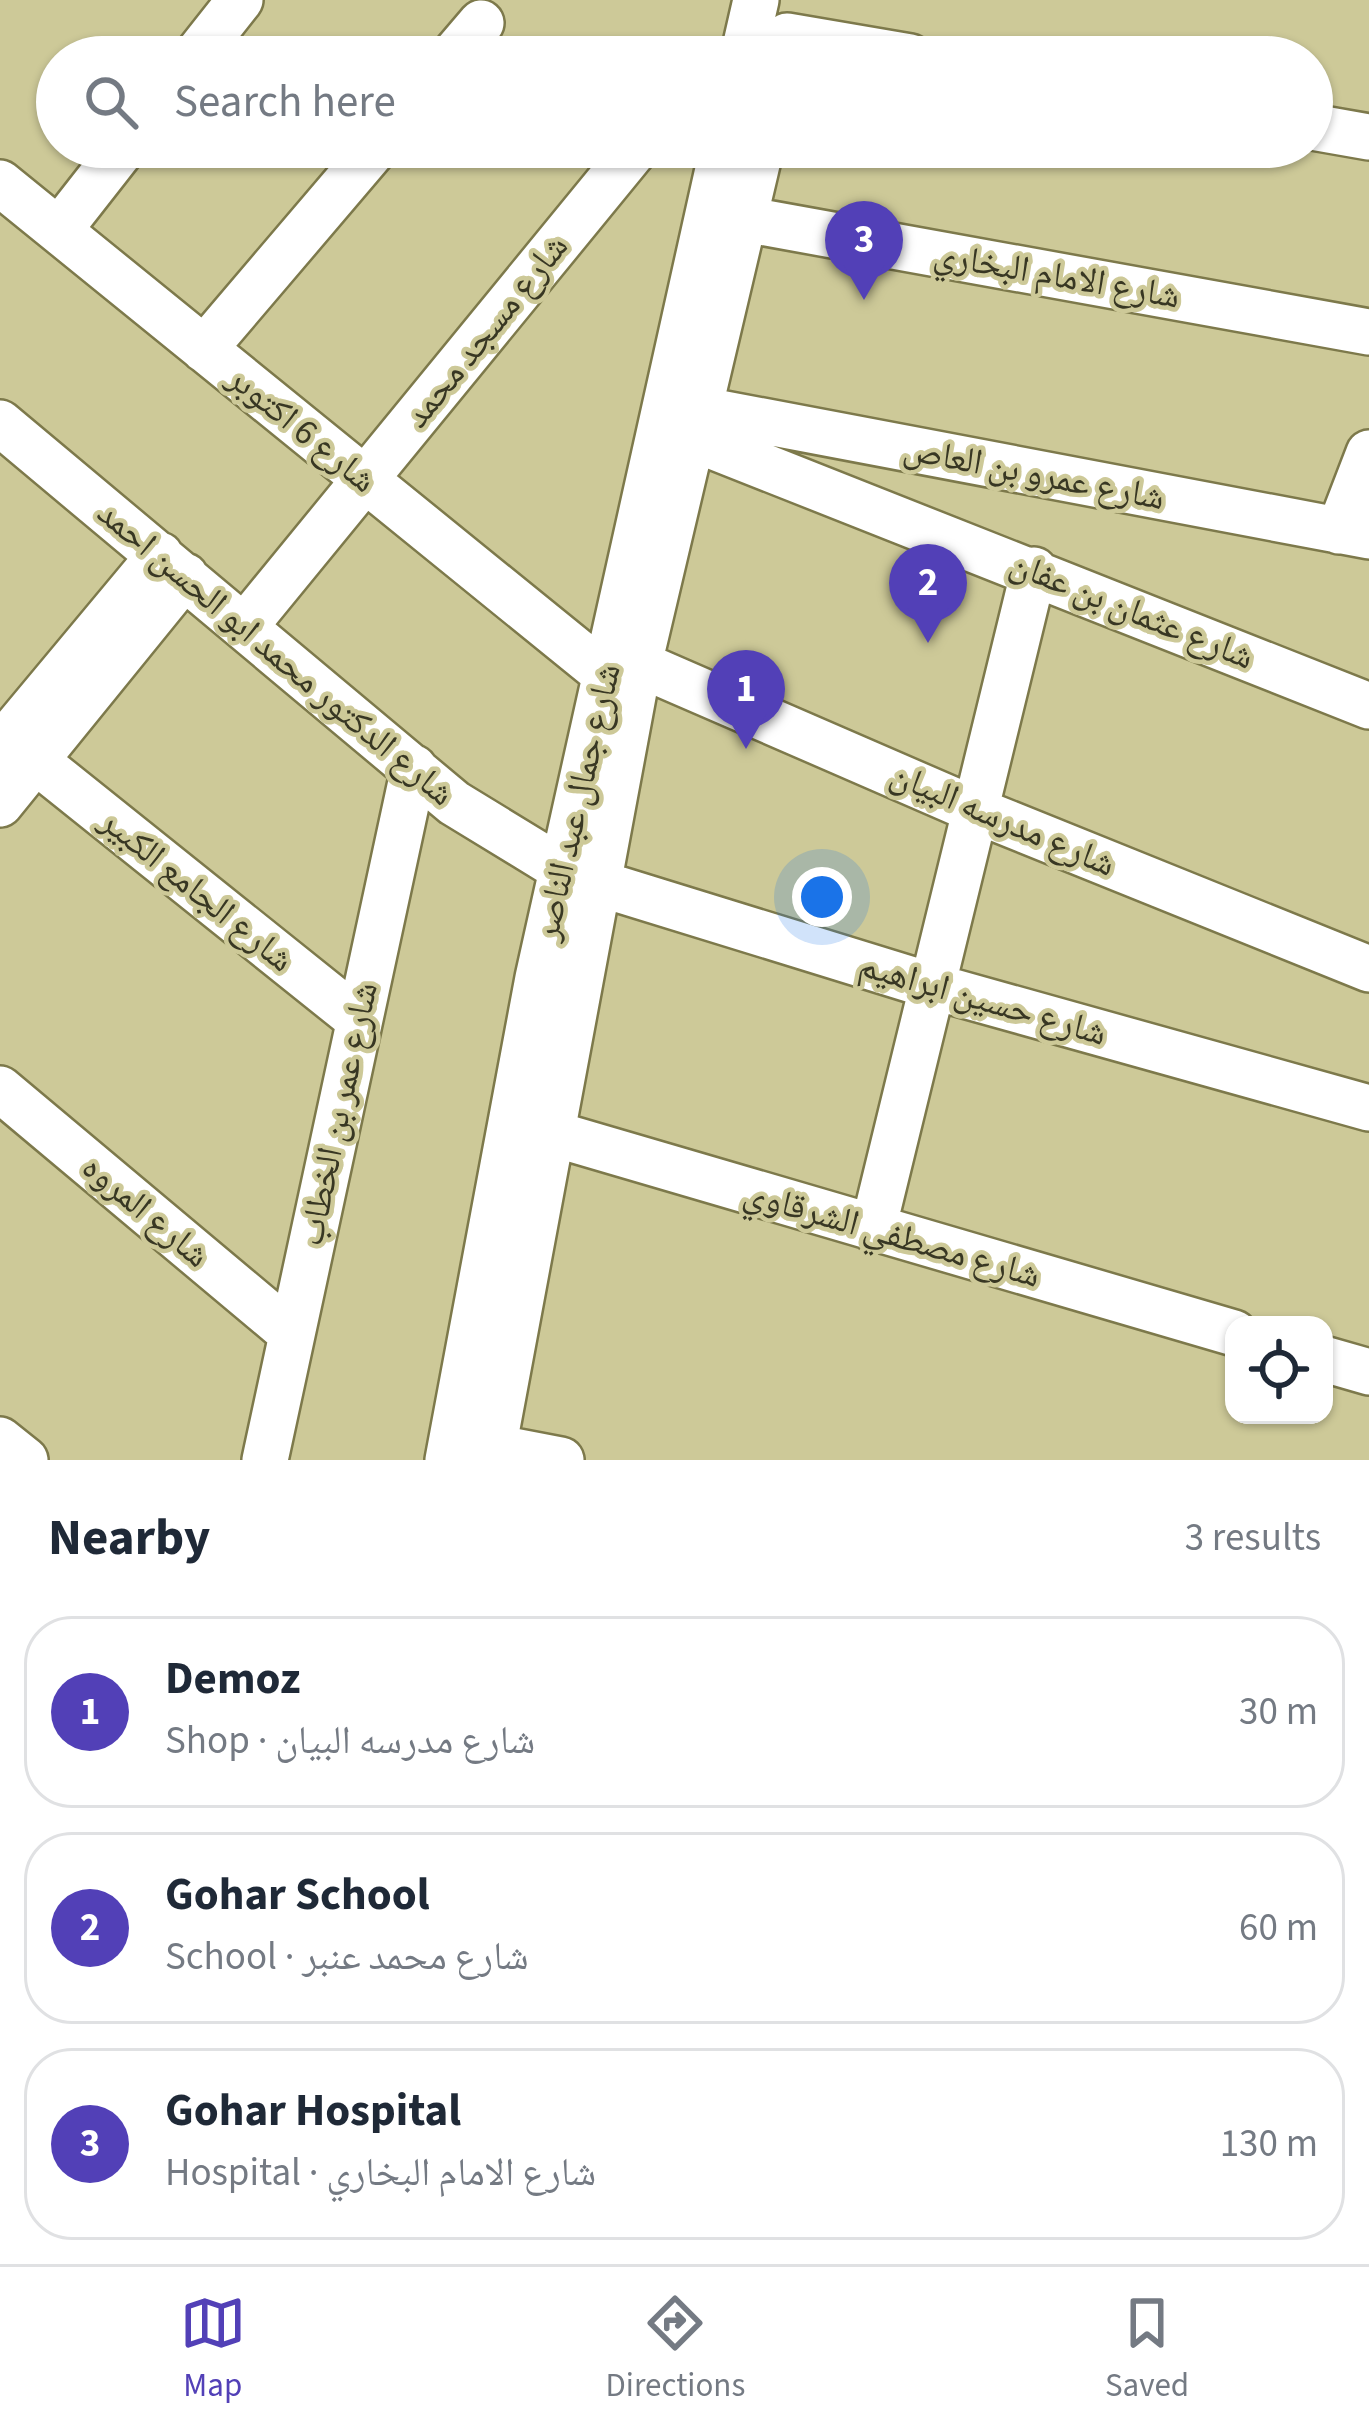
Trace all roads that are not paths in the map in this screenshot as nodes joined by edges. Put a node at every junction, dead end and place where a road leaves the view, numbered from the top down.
1 (240, 0) edge
2 (756, 0) edge
3 (212, 36) edge
4 (748, 36) edge
5 (1333, 131) edge
6 (1369, 137) edge
7 (108, 168) edge
8 (358, 168) edge
9 (620, 168) edge
10 (719, 168) edge
11 (756, 168) edge
12 (0, 183) edge
13 (744, 219) junction
14 (59, 230) junction
15 (1369, 332) edge
16 (205, 349) junction
17 (0, 423) edge
18 (696, 423) junction
19 (1369, 453) edge
20 (364, 480) junction
21 (1354, 534) edge
22 (172, 566) junction
23 (1034, 570) junction
24 (245, 626) junction
25 (622, 669) junction
26 (1369, 706) edge
27 (10, 745) edge
28 (414, 768) junction
29 (0, 804) edge
30 (976, 810) junction
31 (580, 876) junction
32 (1369, 969) edge
33 (932, 986) junction
34 (358, 1019) junction
35 (0, 1089) edge
36 (1369, 1108) edge
37 (551, 1133) junction
38 (873, 1228) junction
39 (1225, 1330) edge
40 (291, 1333) junction
41 (1333, 1361) edge
42 (1369, 1370) edge
43 (0, 1440) edge
44 (492, 1454) edge
45 (25, 1460) edge
46 (265, 1460) edge
47 (448, 1460) edge
48 (561, 1460) edge

1 - 3 street
2 - 4 street
5 - 6 street
7 - 14 street
8 - 16 street
9 - 20 street, شارع مسجد محمد
10 - 25 street, شارع جمال عبد الناصر
11 - 13 street, شارع جمال عبد الناصر
12 - 14 street, شارع 6 اكتوبر
13 - 15 street, شارع الامام البخاري
13 - 18 street, شارع جمال عبد الناصر
14 - 16 street, شارع 6 اكتوبر
16 - 20 street, شارع 6 اكتوبر
17 - 22 street, شارع الدكتور محمد ابو الحسن احمد
18 - 21 street, شارع عمرو بن العاص
18 - 23 street, شارع عثمان بن عفان
18 - 25 street, شارع جمال عبد الناصر
19 - 21 street
20 - 24 street, شارع مسجد محمد
20 - 25 street, شارع 6 اكتوبر
22 - 24 street, شارع الدكتور محمد ابو الحسن احمد
22 - 27 street
23 - 26 street, شارع عثمان بن عفان
23 - 30 street
24 - 28 street, شارع الدكتور محمد ابو الحسن احمد
25 - 30 street, شارع مدرسه البيان
25 - 31 street, شارع جمال عبد الناصر
27 - 29 street
27 - 34 street, شارع الجامع الكبير
28 - 31 street, شارع الدكتور محمد ابو الحسن احمد
28 - 34 street, شارع عمر بن الخطاب
30 - 32 street, شارع مدرسه البيان
30 - 33 street
31 - 33 street, شارع حسين ابراهيم
31 - 37 street, شارع جمال عبد الناصر
31 - 47 street, شارع جمال عبد الناصر
33 - 36 street, شارع حسين ابراهيم
33 - 38 street
34 - 40 street, شارع عمر بن الخطاب
35 - 40 street, شارع المروه
37 - 38 street, شارع مصطفي الشرقاوي
37 - 44 street, شارع جمال عبد الناصر
38 - 39 street, شارع مصطفي الشرقاوي
40 - 46 street, شارع عمر بن الخطاب
41 - 42 street
43 - 45 street
44 - 48 street

